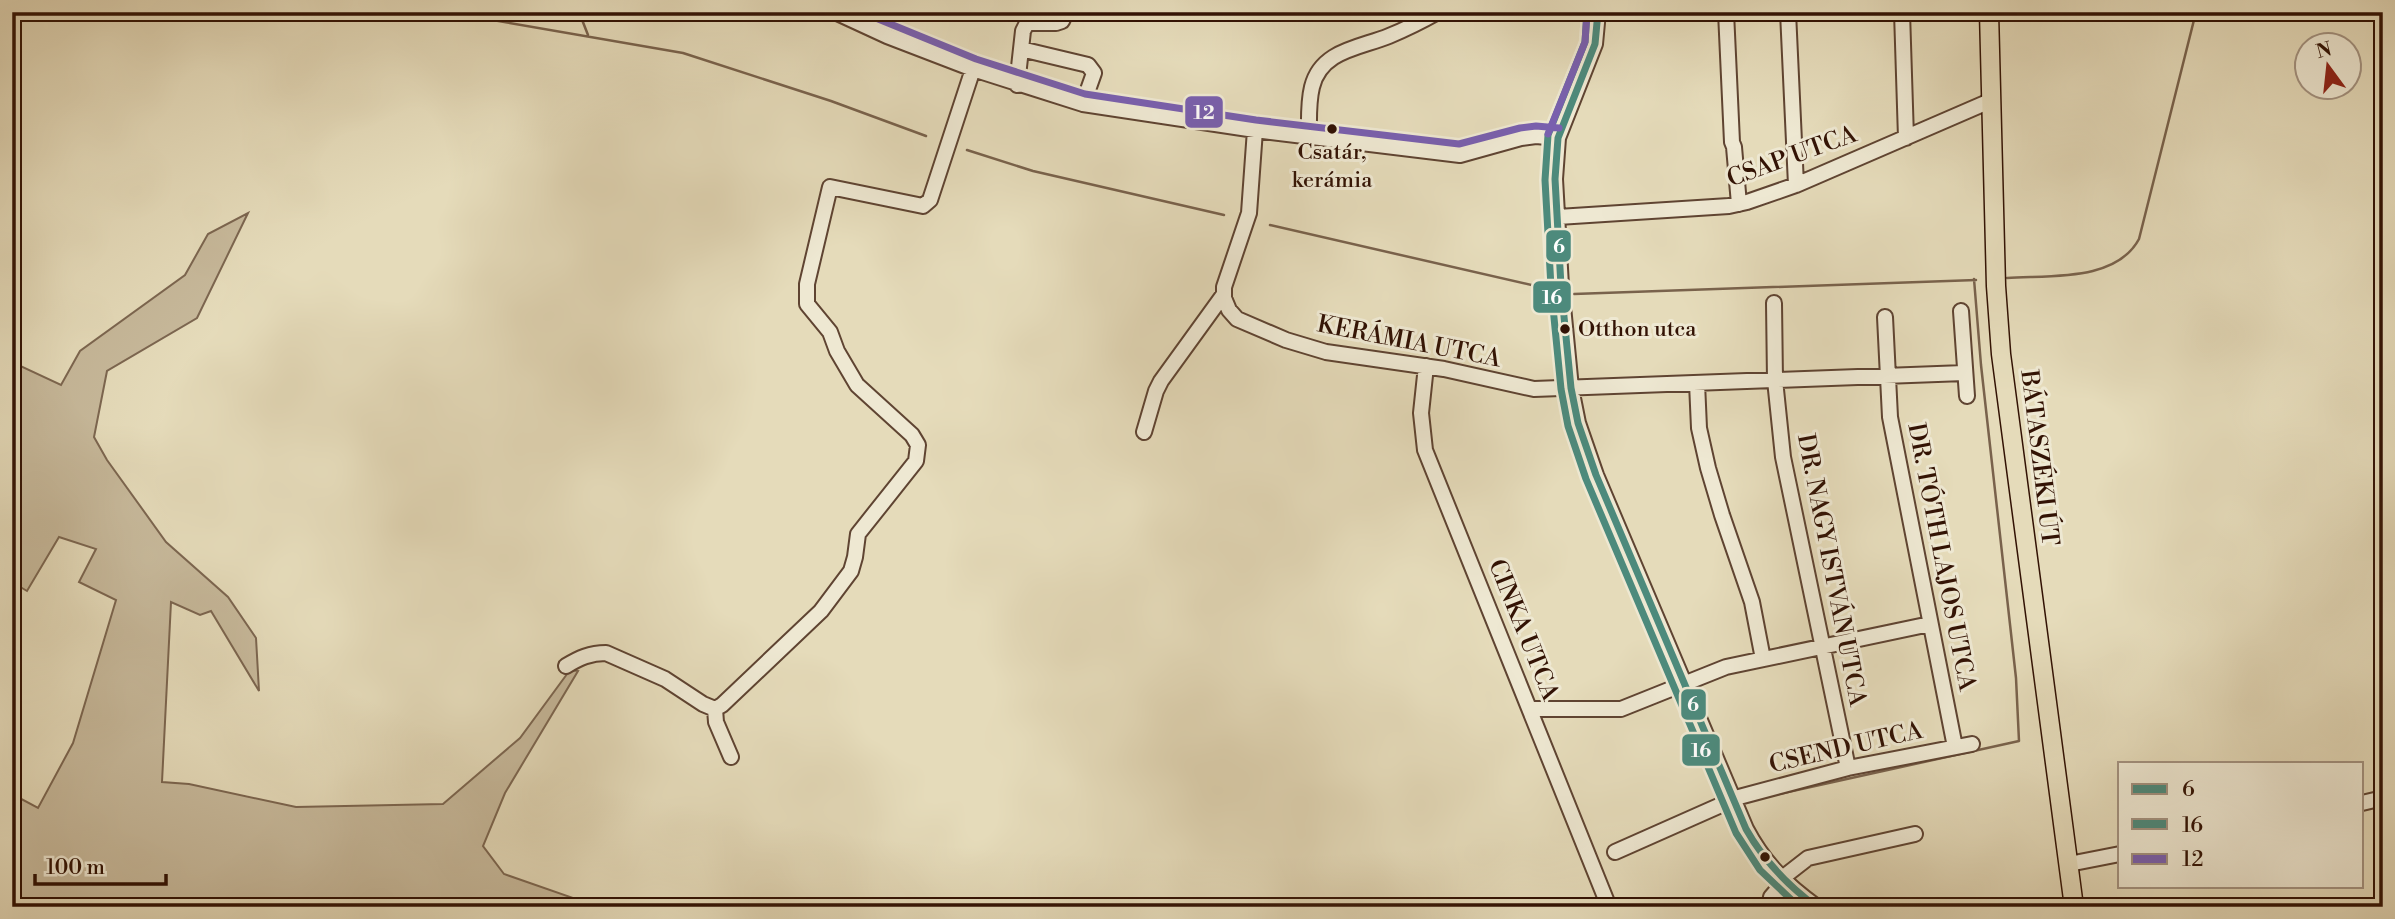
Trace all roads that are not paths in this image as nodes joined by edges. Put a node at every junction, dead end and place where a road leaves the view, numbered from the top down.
1 (835, 12) edge
2 (1066, 12) edge
3 (1438, 12) edge
4 (1598, 12) edge
5 (1726, 12) edge
6 (1788, 12) edge
7 (1902, 12) edge
8 (1989, 12) edge
9 (1021, 49) junction
10 (973, 69) junction
11 (1017, 85) junction
12 (1990, 101) junction
13 (1083, 104) junction
14 (1255, 130) junction
15 (1309, 136) junction
16 (1558, 138) junction
17 (1906, 138) junction
18 (1796, 185) junction
19 (1739, 204) junction
20 (1558, 216) junction
21 (1224, 294) junction
22 (1774, 303) dead end
23 (1961, 311) dead end
24 (1885, 317) dead end
25 (1426, 366) junction
26 (1964, 373) junction
27 (1887, 375) junction
28 (1775, 380) junction
29 (1697, 383) junction
30 (1572, 388) junction
31 (1967, 396) dead end
32 (1144, 432) dead end
33 (1930, 624) junction
34 (1822, 646) junction
35 (1763, 659) junction
36 (566, 666) dead end
37 (1683, 683) junction
38 (715, 709) junction
39 (1530, 709) junction
40 (1972, 744) dead end
41 (1955, 747) junction
42 (731, 757) dead end
43 (1848, 768) junction
44 (2383, 798) edge
45 (1732, 799) junction
46 (2364, 803) edge
47 (1915, 834) dead end
48 (1615, 852) dead end
49 (2118, 854) edge
50 (2069, 864) junction
51 (1783, 880) junction
52 (1609, 907) edge
53 (1769, 907) edge
54 (1817, 907) edge
55 (2074, 907) edge

1 - 10 street
2 - 9 street
3 - 15 street
4 - 16 street
5 - 19 street
6 - 18 street
7 - 17 street
8 - 12 main road, BÁTASZÉKI ÚT
9 - 11 street
9 - 13 street
10 - 11 street
10 - 38 street
11 - 13 street
12 - 17 street, CSAP UTCA
12 - 50 main road, BÁTASZÉKI ÚT
13 - 14 street
14 - 15 street
14 - 21 street
15 - 16 street
16 - 20 street
17 - 18 street, CSAP UTCA
18 - 19 street, CSAP UTCA
19 - 20 street, CSAP UTCA
20 - 30 street
21 - 25 street, KERÁMIA UTCA
21 - 32 street
22 - 28 street
23 - 26 street
24 - 27 street
25 - 30 street, KERÁMIA UTCA
25 - 39 street, CINKA UTCA
26 - 27 street, KERÁMIA UTCA
26 - 31 street
27 - 28 street, KERÁMIA UTCA
27 - 33 street, DR. TÓTH LAJOS UTCA
28 - 29 street, KERÁMIA UTCA
28 - 34 street, DR. NAGY ISTVÁN UTCA
29 - 30 street, KERÁMIA UTCA
29 - 35 street
30 - 37 street
33 - 34 street
33 - 41 street, DR. TÓTH LAJOS UTCA
34 - 35 street
34 - 43 street, DR. NAGY ISTVÁN UTCA
35 - 37 street
36 - 38 street
37 - 39 street
37 - 45 street
38 - 42 street
39 - 52 street, CINKA UTCA
40 - 41 street, CSEND UTCA
41 - 43 street, CSEND UTCA
43 - 45 street, CSEND UTCA
44 - 46 street
45 - 48 street, CSEND UTCA
45 - 51 street
47 - 51 street
49 - 50 street
50 - 55 main road, BÁTASZÉKI ÚT
51 - 53 street
51 - 54 street

